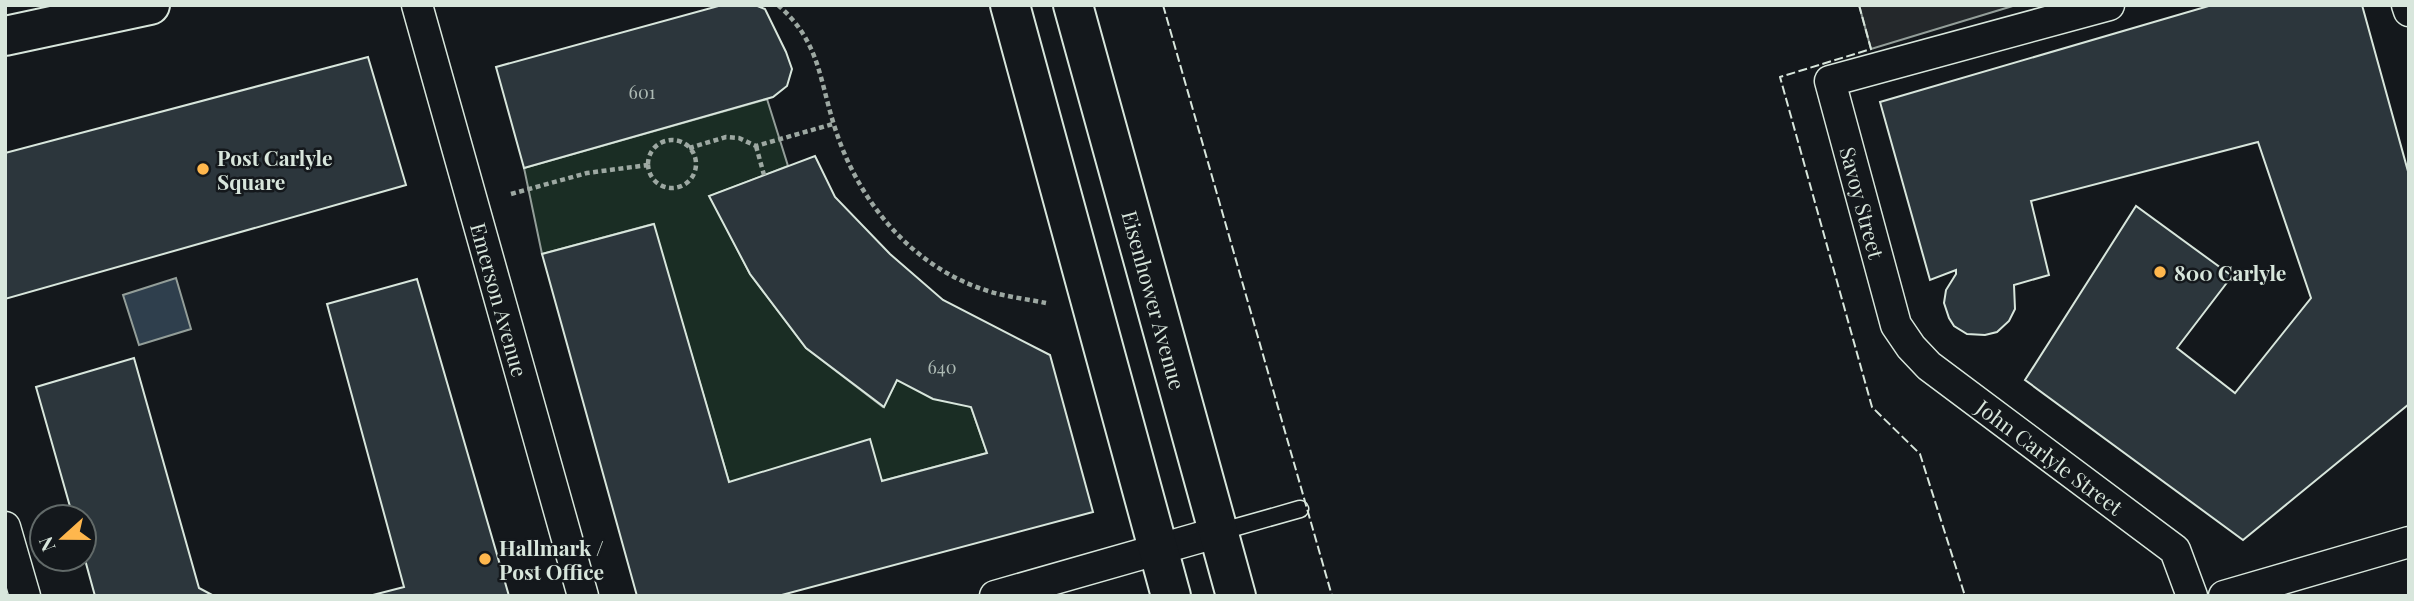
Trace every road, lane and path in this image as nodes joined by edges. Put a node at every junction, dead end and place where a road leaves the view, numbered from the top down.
1 (150, 5) edge
2 (416, 5) edge
3 (778, 5) edge
4 (1010, 5) edge
5 (1073, 5) edge
6 (2109, 5) edge
7 (2407, 5) edge
8 (2409, 11) edge
9 (5, 36) edge
10 (833, 124) junction
11 (756, 146) junction
12 (689, 148) junction
13 (648, 165) junction
14 (764, 175) dead end
15 (511, 194) dead end
16 (1046, 303) dead end
17 (1896, 325) joint
18 (1300, 509) dead end
19 (5, 527) edge
20 (1219, 532) junction
21 (2409, 542) edge
22 (1158, 550) junction
23 (25, 596) edge
24 (583, 596) edge
25 (995, 596) edge
26 (1171, 596) edge
27 (1236, 596) edge
28 (2192, 596) edge
29 (2224, 596) edge

1 - 9 main road
2 - 24 street, Emerson Avenue
3 - 10 path
4 - 22 main road
5 - 20 main road, Eisenhower Avenue
6 - 17 street, Savoy Street
7 - 8 street
10 - 11 path
10 - 16 path
11 - 12 path
11 - 14 path
12 - 13 path
12 - 13 path
13 - 15 path
17 - 28 street, John Carlyle Street
18 - 20 lane
19 - 23 street
20 - 22 street
20 - 27 main road, Eisenhower Avenue
21 - 29 street
22 - 25 street
22 - 26 main road

